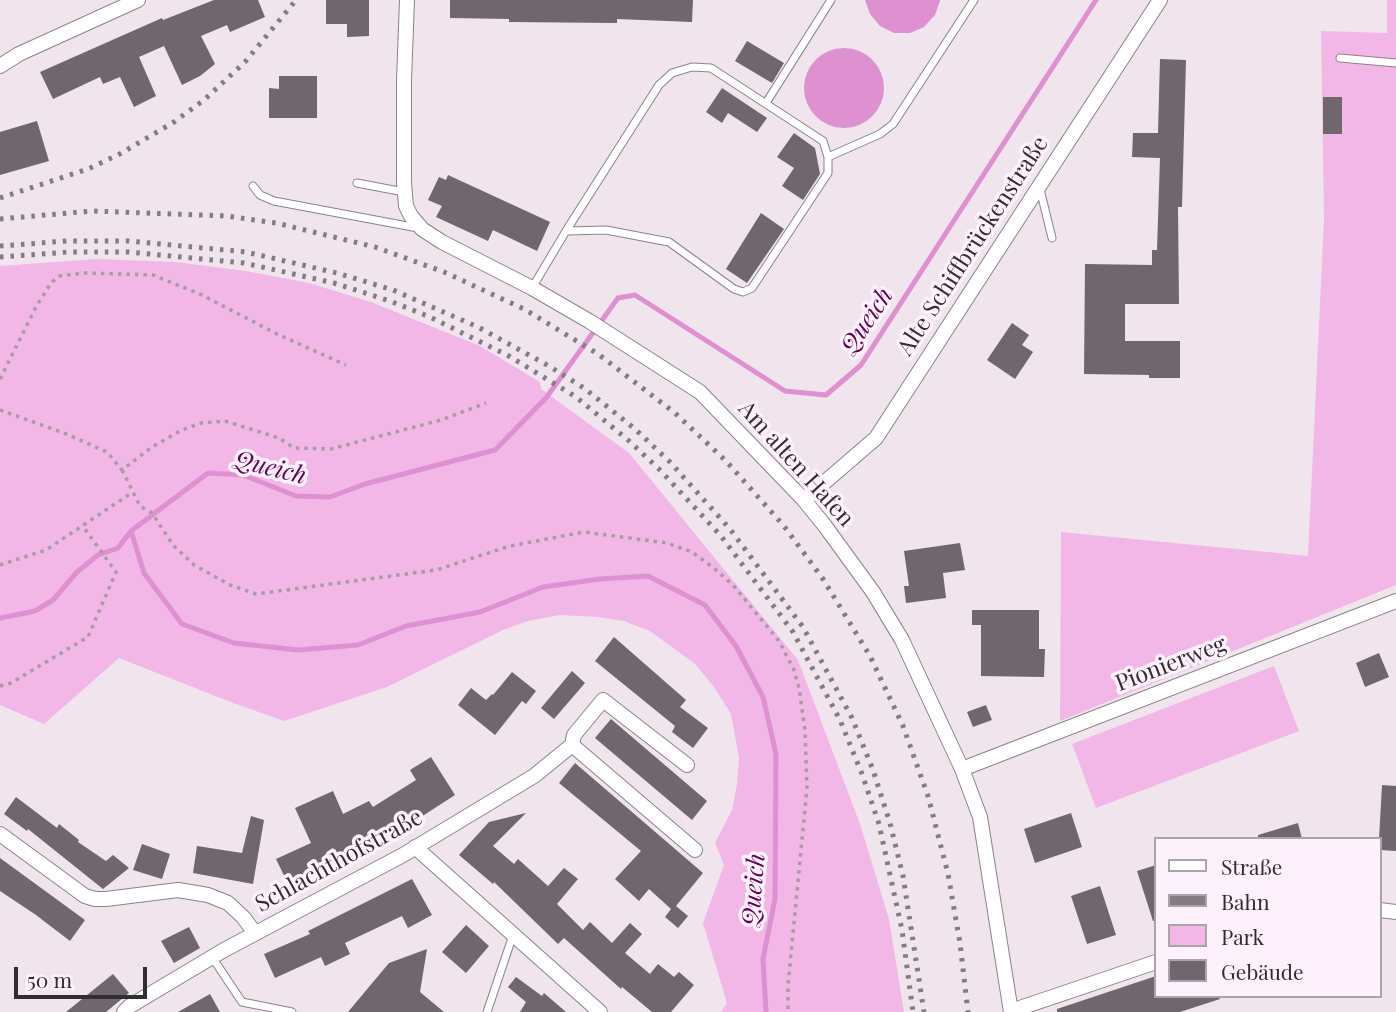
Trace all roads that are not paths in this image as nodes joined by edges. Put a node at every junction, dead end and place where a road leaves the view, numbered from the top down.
1 (138, 0) edge
2 (407, 0) edge
3 (831, 0) edge
4 (974, 0) edge
5 (1160, 0) edge
6 (1340, 58) dead end
7 (1396, 63) edge
8 (0, 66) edge
9 (766, 103) junction
10 (828, 157) junction
11 (357, 183) dead end
12 (1039, 185) junction
13 (253, 186) dead end
14 (405, 192) junction
15 (422, 229) junction
16 (566, 231) junction
17 (1052, 238) dead end
18 (532, 288) junction
19 (804, 500) junction
20 (1396, 601) edge
21 (572, 745) junction
22 (687, 765) dead end
23 (962, 769) junction
24 (0, 834) edge
25 (415, 847) junction
26 (695, 850) dead end
27 (255, 933) junction
28 (513, 934) junction
29 (212, 957) junction
30 (1154, 963) edge
31 (597, 1011) edge
32 (1011, 1011) edge
33 (124, 1012) edge
34 (292, 1012) edge
35 (487, 1012) edge

1 - 8 street
2 - 14 street
3 - 9 lane
4 - 10 lane
5 - 12 street, Alte Schiffbrückenstraße
6 - 7 lane
9 - 10 lane
9 - 16 lane
10 - 16 lane
11 - 14 lane
12 - 17 lane
12 - 19 street, Alte Schiffbrückenstraße
13 - 15 lane
14 - 15 street
15 - 18 street, Am alten Hafen
16 - 18 lane
18 - 19 street, Am alten Hafen
19 - 23 street, Am alten Hafen
20 - 23 street, Pionierweg
21 - 22 street, Schlachthofstraße
21 - 25 street, Schlachthofstraße
21 - 26 street
23 - 32 street, Am alten Hafen
24 - 27 street
25 - 27 street, Schlachthofstraße
25 - 28 street
27 - 29 street, Schlachthofstraße
28 - 31 street
28 - 35 lane
29 - 33 street, Schlachthofstraße
29 - 34 lane
30 - 32 street, Am alten Hafen

